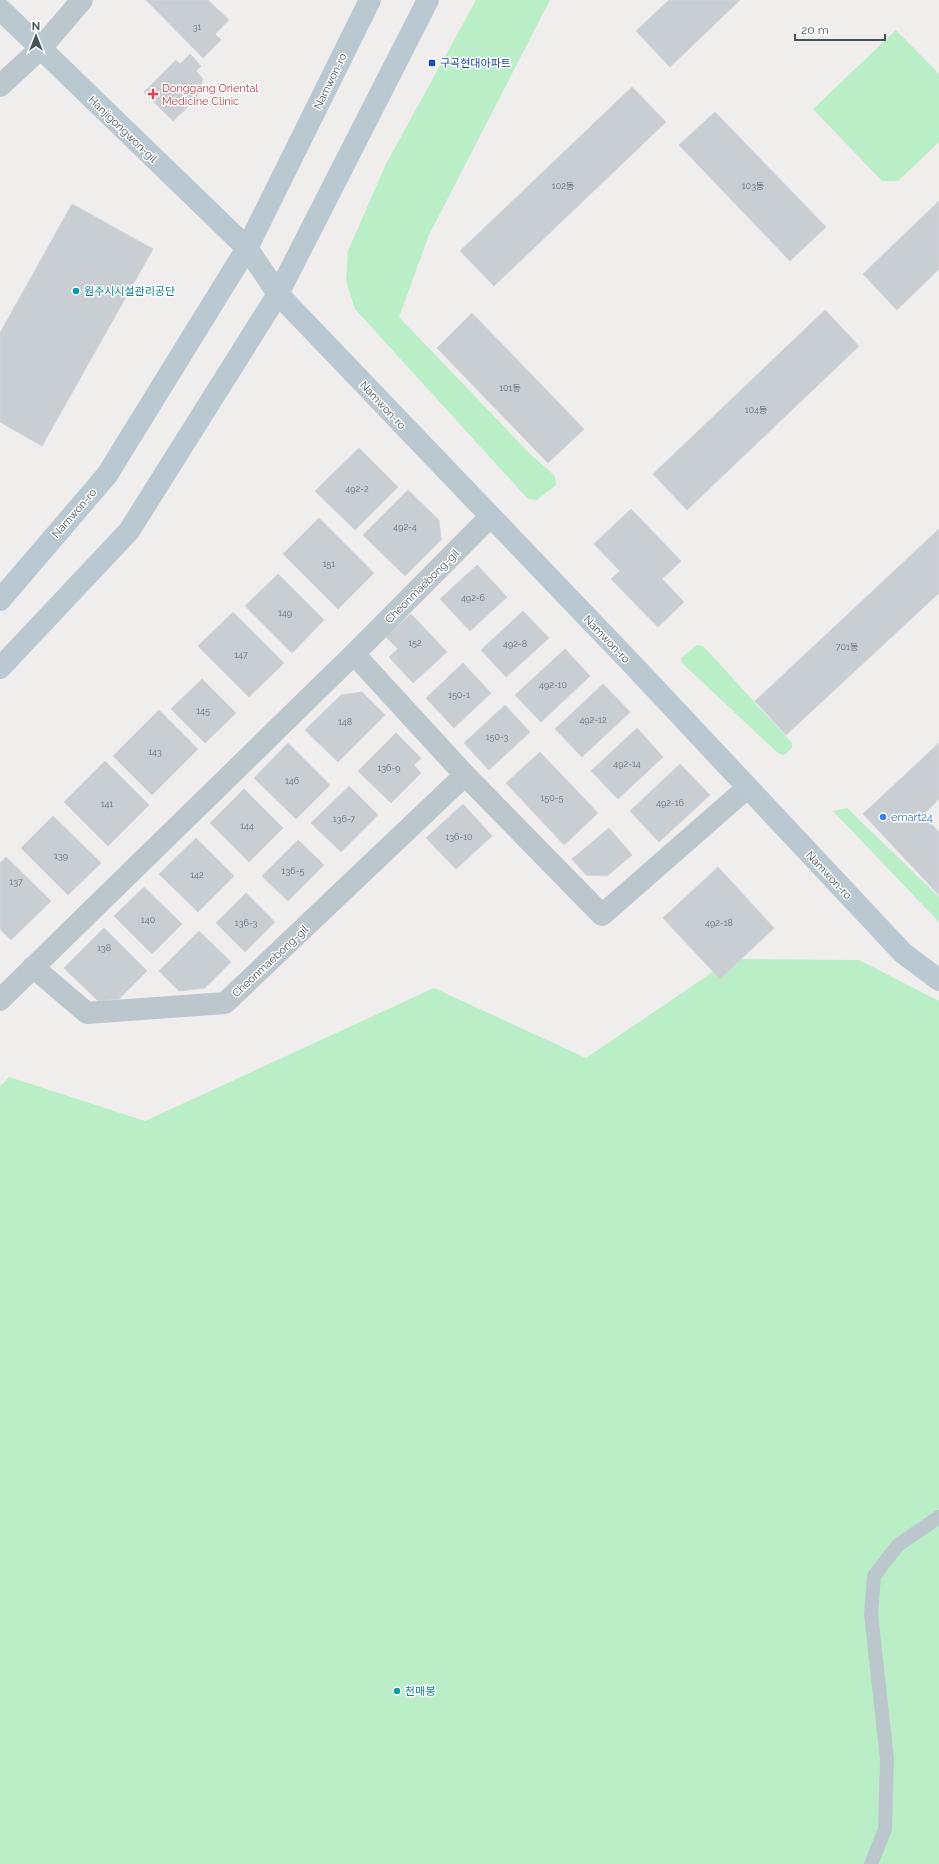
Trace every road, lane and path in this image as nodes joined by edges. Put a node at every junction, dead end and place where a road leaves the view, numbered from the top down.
1 (82, 0) edge
2 (370, 0) edge
3 (428, 0) edge
4 (0, 9) edge
5 (40, 49) junction
6 (0, 86) edge
7 (247, 248) junction
8 (278, 294) junction
9 (490, 517) junction
10 (0, 600) edge
11 (354, 654) junction
12 (0, 668) edge
13 (465, 775) junction
14 (747, 788) junction
15 (33, 967) junction
16 (939, 980) edge
17 (0, 1000) edge
18 (939, 1517) edge
19 (871, 1864) edge

1 - 5 street
2 - 7 street, Namwon-ro
3 - 8 street
4 - 5 street, Hanjigongwon-gil
5 - 6 street
5 - 7 street, Hanjigongwon-gil
7 - 8 street, Hanjigongwon-gil
7 - 10 street, Namwon-ro
8 - 9 street, Namwon-ro
8 - 12 street
9 - 11 street, Cheonmaebong-gil
9 - 14 street, Namwon-ro
11 - 13 street
11 - 15 street, Cheonmaebong-gil
13 - 14 street
13 - 15 street, Cheonmaebong-gil
14 - 16 street, Namwon-ro
15 - 17 street, Cheonmaebong-gil
18 - 19 lane

